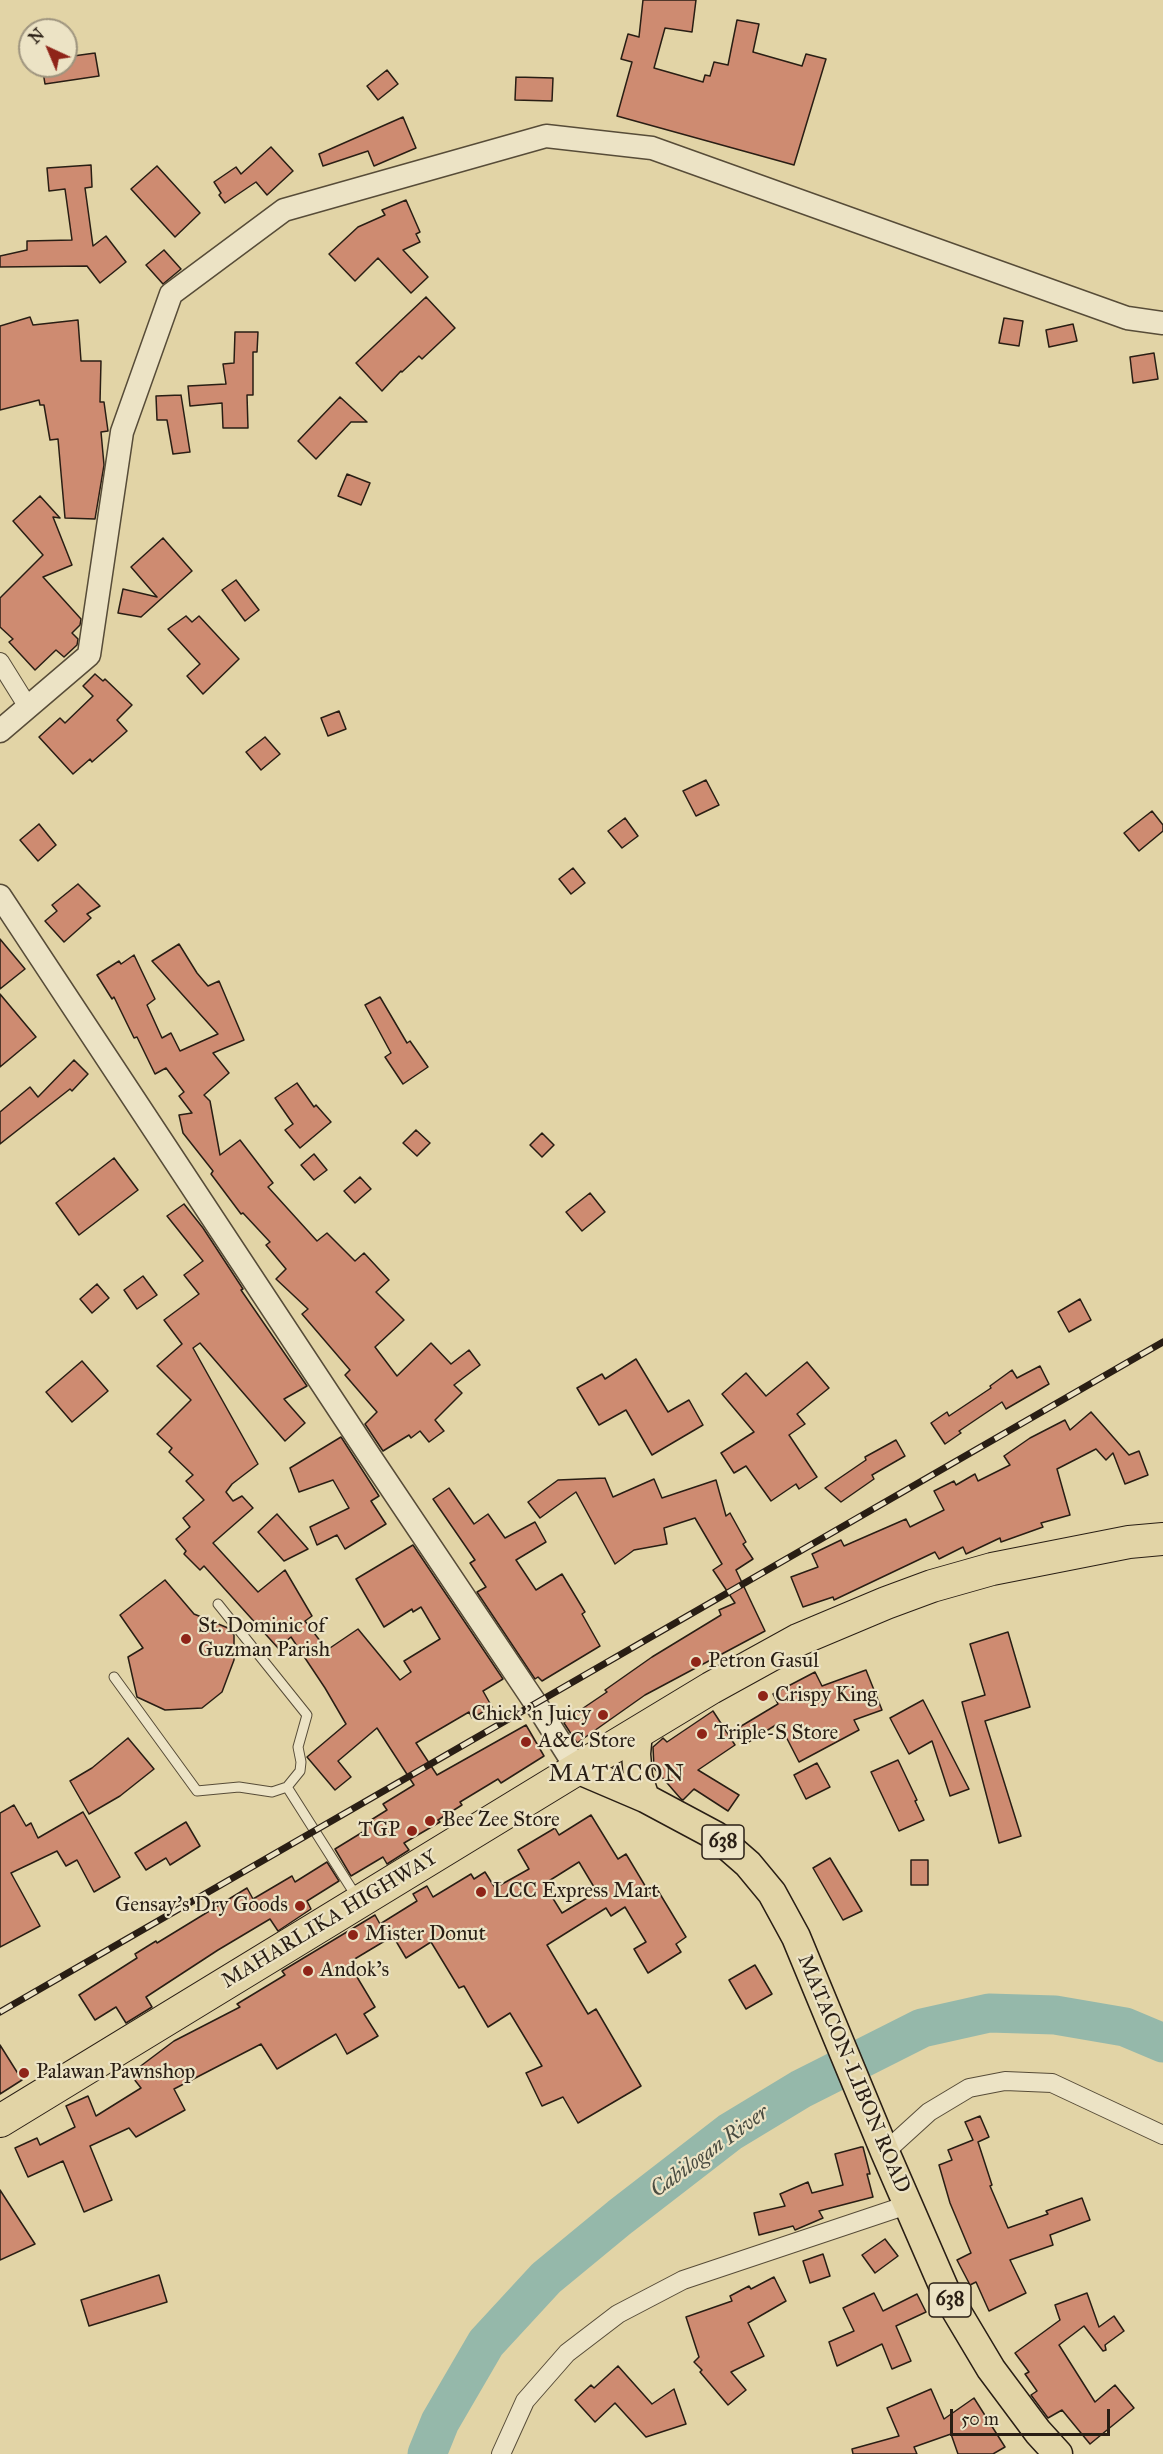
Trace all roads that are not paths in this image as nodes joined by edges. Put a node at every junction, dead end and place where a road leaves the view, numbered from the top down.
1 (1163, 323) edge
2 (0, 662) edge
3 (28, 707) junction
4 (0, 731) edge
5 (0, 896) edge
6 (1163, 1539) edge
7 (218, 1604) dead end
8 (114, 1677) dead end
9 (638, 1732) junction
10 (577, 1769) junction
11 (287, 1787) junction
12 (645, 1798) junction
13 (359, 1901) junction
14 (0, 2121) edge
15 (1163, 2135) edge
16 (880, 2140) junction
17 (907, 2205) junction
18 (501, 2454) edge
19 (1058, 2454) edge

1 - 3 street
2 - 3 street
3 - 4 street
5 - 10 street
6 - 9 highway, MAHARLIKA HIGHWAY
7 - 11 lane
8 - 11 lane
9 - 10 highway, MAHARLIKA HIGHWAY
9 - 12 main road
10 - 12 main road, MATACON-LIBON ROAD / 638
10 - 13 highway, MAHARLIKA HIGHWAY
11 - 13 lane
12 - 16 main road, MATACON-LIBON ROAD / 638
13 - 14 highway, MAHARLIKA HIGHWAY
15 - 16 street
16 - 17 main road, MATACON-LIBON ROAD / 638
17 - 18 street
17 - 19 main road, MATACON-LIBON ROAD / 638

